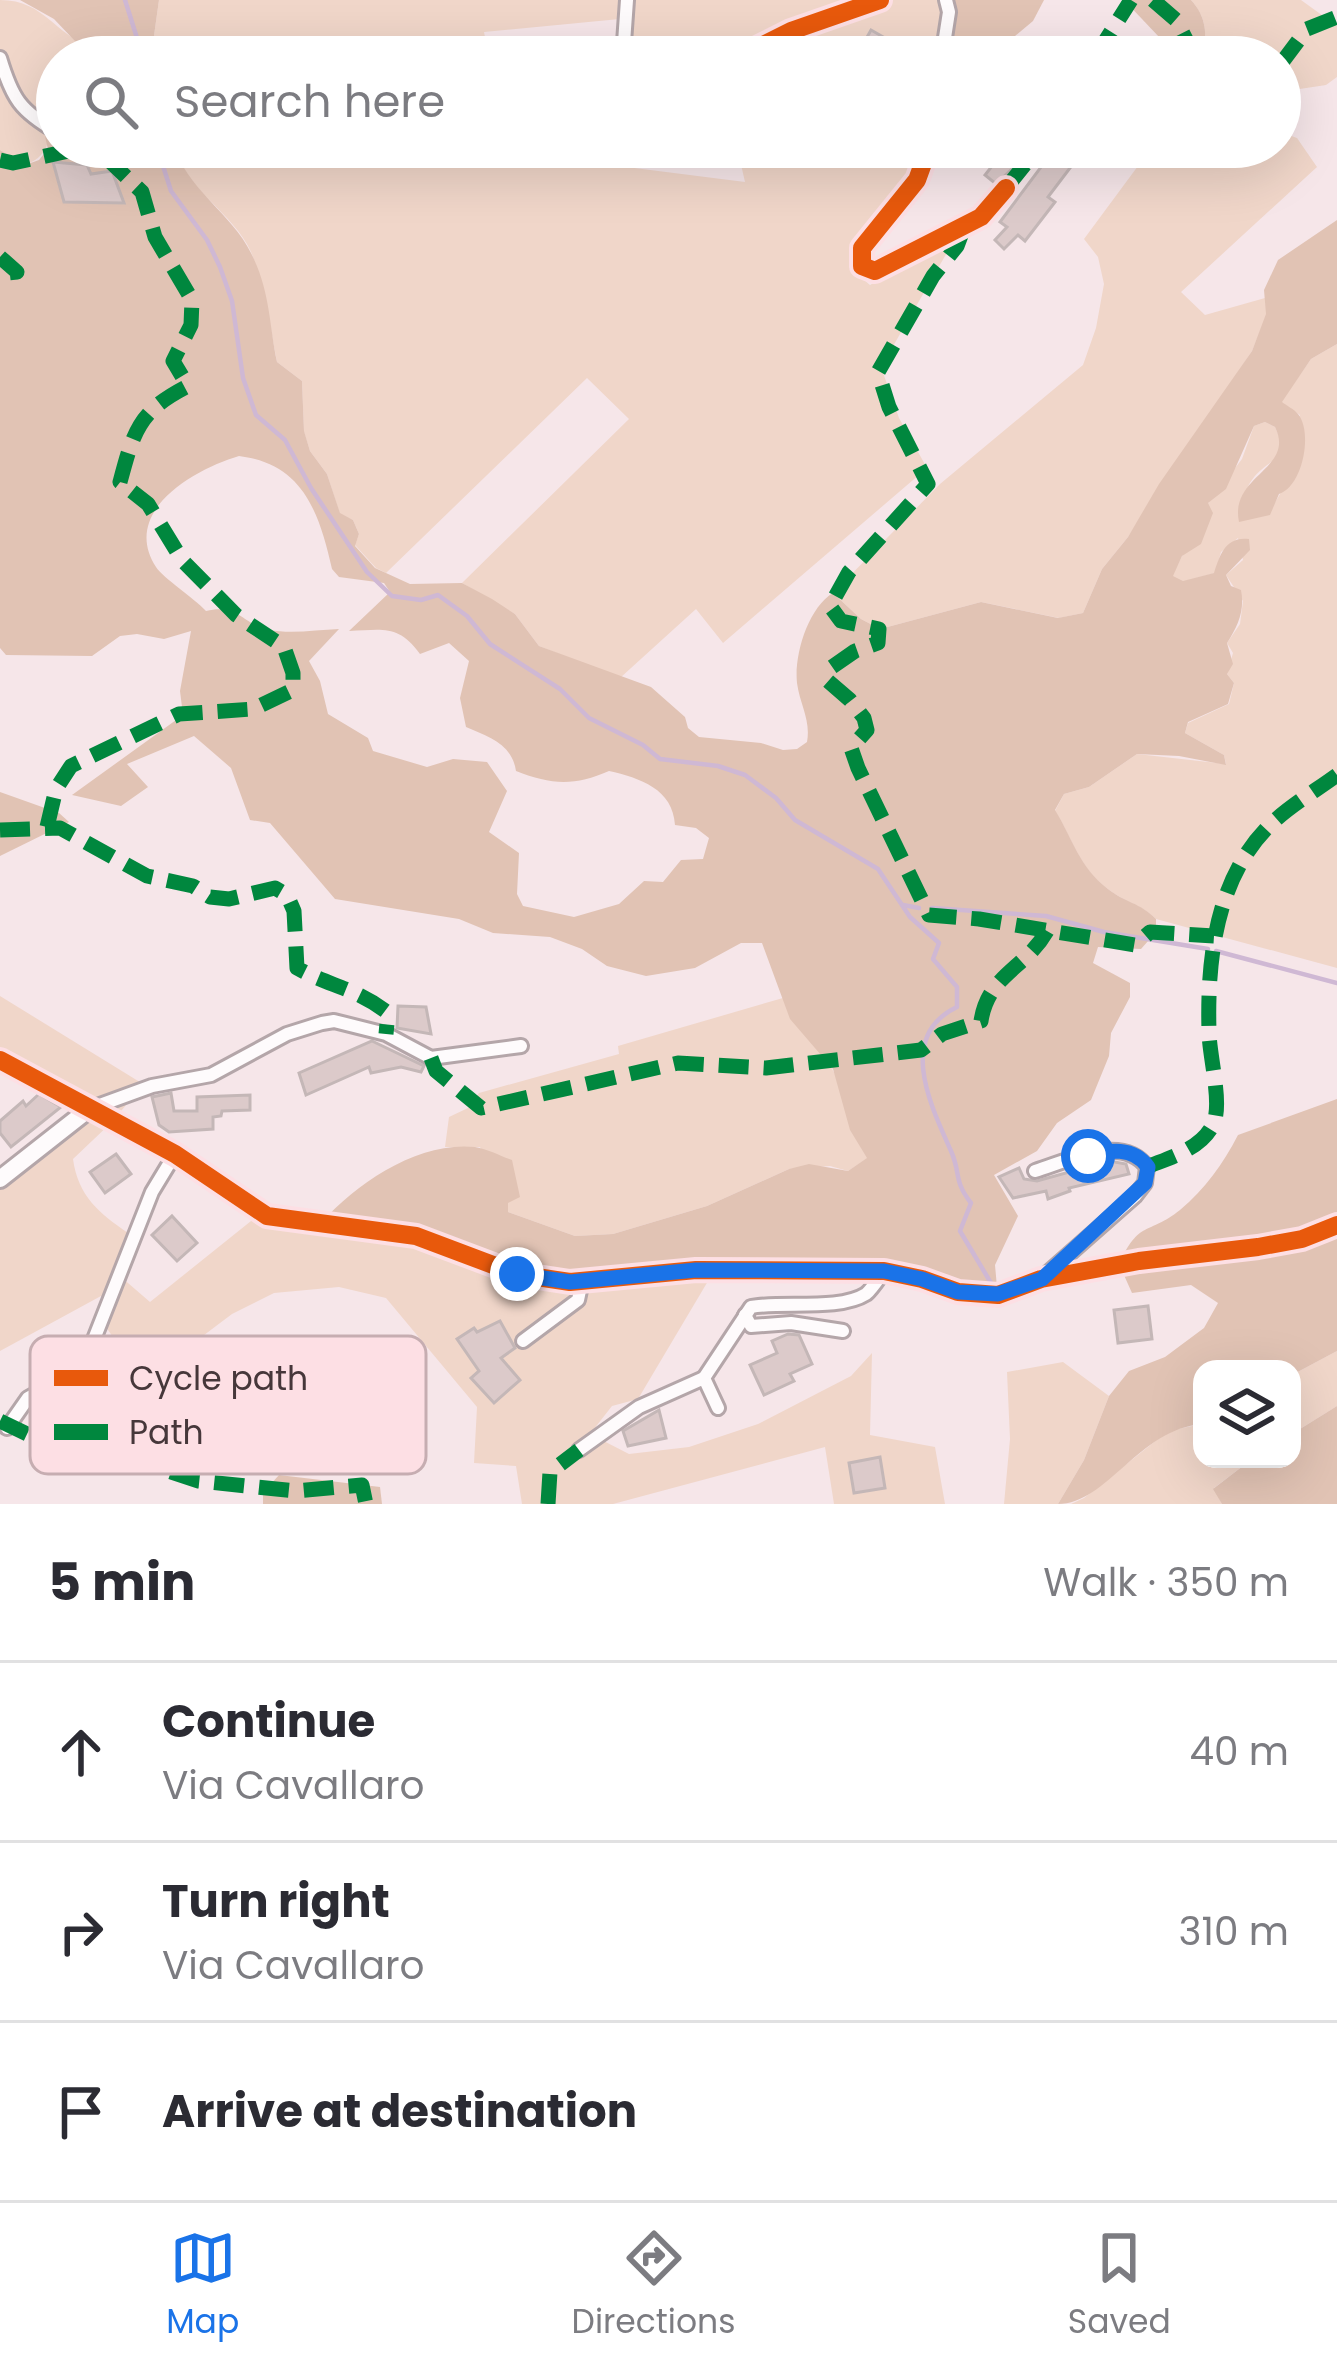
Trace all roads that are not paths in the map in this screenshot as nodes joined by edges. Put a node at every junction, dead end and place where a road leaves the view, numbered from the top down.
1 (627, 0) edge
2 (880, 0) edge
3 (946, 0) edge
4 (624, 36) edge
5 (781, 36) edge
6 (945, 36) edge
7 (0, 58) edge
8 (36, 118) edge
9 (921, 168) edge
10 (1006, 188) dead end
11 (521, 1046) dead end
12 (0, 1060) edge
13 (88, 1109) junction
14 (175, 1154) junction
15 (1035, 1171) dead end
16 (0, 1179) edge
17 (1337, 1225) edge
18 (884, 1271) junction
19 (1042, 1279) junction
20 (582, 1280) junction
21 (745, 1315) junction
22 (843, 1331) dead end
23 (96, 1336) edge
24 (523, 1341) dead end
25 (704, 1378) junction
26 (30, 1397) edge
27 (718, 1408) dead end
28 (7, 1427) dead end
29 (579, 1450) dead end

1 - 4 street
2 - 5 street
3 - 6 street
7 - 8 street
9 - 10 street
11 - 13 street
12 - 13 street
13 - 14 street
13 - 16 street
14 - 20 street
14 - 23 street
15 - 19 street
17 - 19 street
18 - 19 street
18 - 20 street
18 - 21 street
20 - 24 street
21 - 22 street
21 - 25 street
25 - 27 street
25 - 29 street
26 - 28 street

